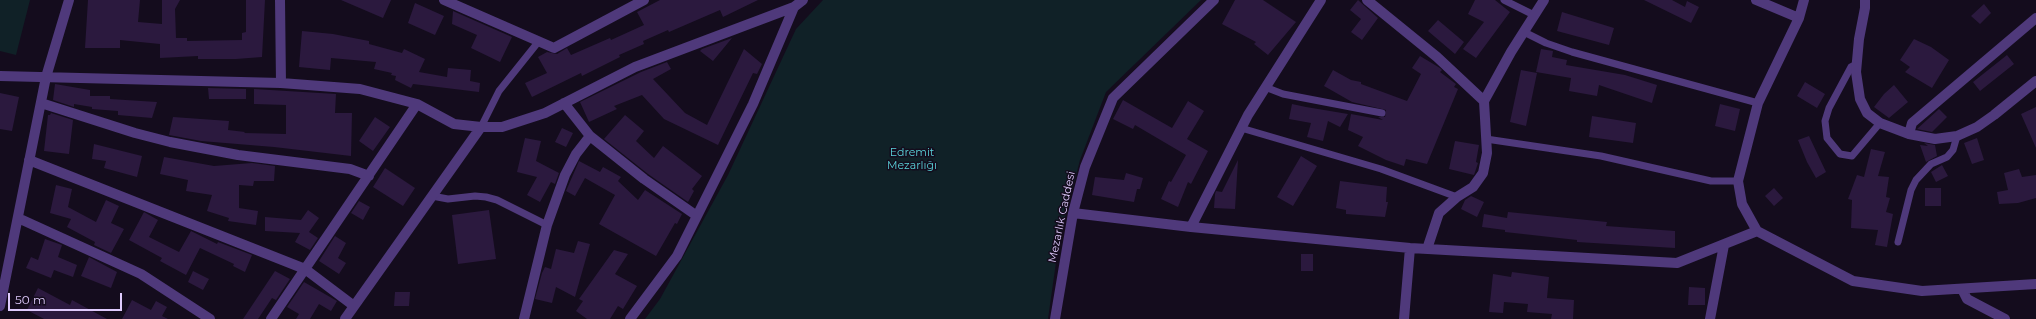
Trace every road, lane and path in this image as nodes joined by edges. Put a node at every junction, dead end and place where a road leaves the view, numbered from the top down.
1 (69, 0) edge
2 (280, 0) edge
3 (444, 0) edge
4 (644, 0) edge
5 (802, 0) edge
6 (1214, 0) edge
7 (1321, 0) edge
8 (1367, 0) edge
9 (1504, 0) edge
10 (1544, 0) edge
11 (1756, 0) edge
12 (1804, 0) edge
13 (1865, 0) edge
14 (794, 7) junction
15 (1534, 16) junction
16 (1799, 18) junction
17 (2036, 18) edge
18 (1524, 32) junction
19 (539, 41) junction
20 (1857, 64) junction
21 (0, 76) edge
22 (46, 77) junction
23 (2036, 81) edge
24 (281, 83) junction
25 (1266, 87) junction
26 (1484, 101) junction
27 (41, 103) junction
28 (564, 103) junction
29 (1758, 103) junction
30 (417, 104) junction
31 (1382, 113) dead end
32 (1880, 123) junction
33 (481, 127) junction
34 (1241, 128) junction
35 (1909, 134) junction
36 (590, 136) junction
37 (1957, 136) junction
38 (1486, 139) junction
39 (29, 160) junction
40 (369, 176) junction
41 (1738, 181) junction
42 (432, 196) junction
43 (1457, 197) junction
44 (1073, 213) junction
45 (697, 216) junction
46 (18, 218) junction
47 (547, 225) junction
48 (1191, 227) junction
49 (1757, 231) junction
50 (1898, 242) dead end
51 (1724, 245) junction
52 (1410, 248) junction
53 (1427, 248) junction
54 (305, 269) junction
55 (2036, 284) edge
56 (1962, 289) junction
57 (0, 306) edge
58 (354, 306) junction
59 (210, 319) edge
60 (271, 319) edge
61 (345, 319) edge
62 (524, 319) edge
63 (630, 319) edge
64 (1055, 319) edge
65 (1404, 319) edge
66 (1710, 319) edge
67 (2005, 319) edge

1 - 22 street
2 - 24 street
3 - 19 street
4 - 19 street
5 - 14 street
6 - 44 street, Mezarlık Caddesi
7 - 25 street
8 - 26 street
9 - 15 lane
10 - 15 street
11 - 16 street
12 - 16 street
13 - 20 street
14 - 28 street
14 - 45 street
15 - 18 street
16 - 29 street
17 - 35 street
18 - 26 street
18 - 29 lane
19 - 33 lane
20 - 32 street
20 - 32 lane
21 - 22 street
22 - 24 street
22 - 27 street
23 - 37 street
24 - 30 street
25 - 31 lane
25 - 34 street
26 - 38 street
27 - 39 street
27 - 40 street
28 - 33 street
28 - 36 street
29 - 41 street
30 - 33 street
30 - 40 street
32 - 35 street
33 - 42 street
34 - 43 lane
34 - 48 street
35 - 37 street
36 - 45 street
36 - 47 street
37 - 50 lane
38 - 41 lane
38 - 43 street
39 - 46 street
39 - 54 street
40 - 54 street
41 - 49 street
42 - 47 lane
42 - 58 street
43 - 53 street
44 - 48 street
44 - 64 street, Mezarlık Caddesi
45 - 63 street
46 - 57 street
46 - 59 street
47 - 62 street
48 - 52 street
49 - 51 street
49 - 56 street
51 - 53 street
51 - 66 street
52 - 53 street
52 - 65 street
54 - 58 street
54 - 60 street
55 - 56 street
56 - 67 street
58 - 61 street

